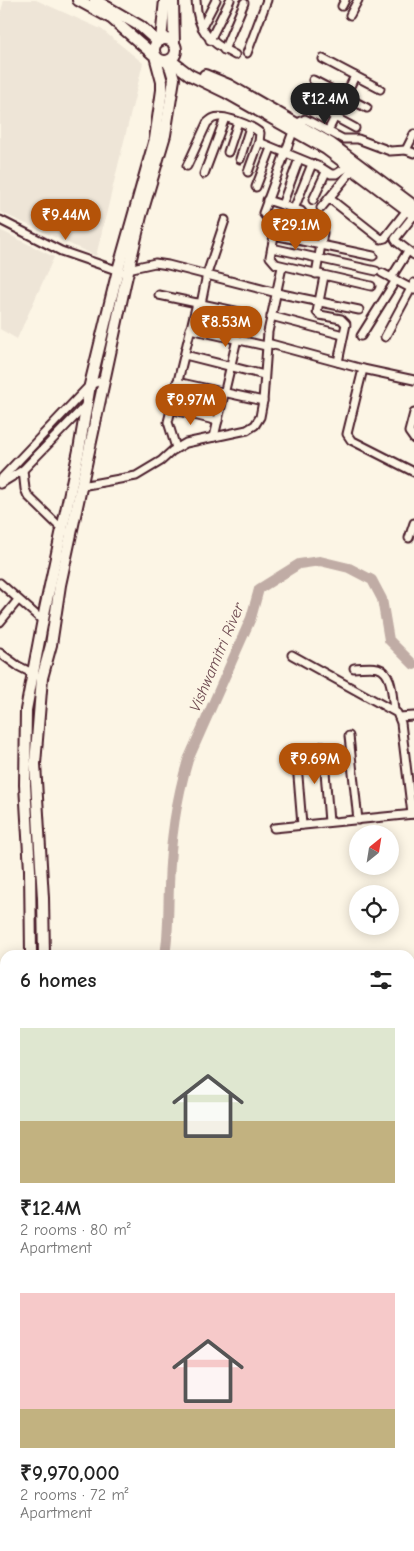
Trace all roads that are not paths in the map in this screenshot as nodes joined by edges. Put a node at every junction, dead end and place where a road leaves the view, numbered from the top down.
1 (78, 0) edge
2 (95, 0) edge
3 (196, 0) edge
4 (216, 0) edge
5 (230, 0) edge
6 (267, 0) edge
7 (358, 0) edge
8 (172, 1) edge
9 (244, 4) dead end
10 (350, 15) dead end
11 (202, 27) junction
12 (210, 40) junction
13 (160, 41) junction
14 (224, 50) junction
15 (247, 53) dead end
16 (171, 55) junction
17 (235, 55) dead end
18 (155, 56) junction
19 (323, 59) dead end
20 (355, 76) junction
21 (314, 80) dead end
22 (380, 89) dead end
23 (345, 96) junction
24 (307, 102) dead end
25 (367, 108) dead end
26 (334, 117) junction
27 (225, 118) junction
28 (238, 122) junction
29 (296, 126) junction
30 (250, 127) junction
31 (355, 128) dead end
32 (328, 131) junction
33 (414, 134) edge
34 (259, 142) junction
35 (271, 148) junction
36 (406, 150) junction
37 (228, 152) dead end
38 (414, 153) edge
39 (285, 154) junction
40 (240, 159) dead end
41 (299, 159) junction
42 (312, 164) junction
43 (187, 166) dead end
44 (351, 168) junction
45 (248, 172) dead end
46 (326, 172) junction
47 (204, 174) dead end
48 (256, 187) dead end
49 (329, 198) junction
50 (267, 200) junction
51 (313, 200) dead end
52 (282, 205) junction
53 (321, 208) dead end
54 (294, 209) junction
55 (412, 212) edge
56 (0, 220) edge
57 (225, 220) dead end
58 (277, 220) junction
59 (301, 226) junction
60 (274, 235) junction
61 (322, 245) junction
62 (272, 248) junction
63 (411, 253) edge
64 (373, 256) dead end
65 (320, 259) junction
66 (282, 267) junction
67 (124, 271) junction
68 (208, 274) junction
69 (316, 274) junction
70 (324, 276) junction
71 (393, 279) junction
72 (371, 286) dead end
73 (413, 287) edge
74 (276, 292) junction
75 (159, 294) dead end
76 (319, 301) junction
77 (199, 303) junction
78 (359, 310) dead end
79 (244, 313) dead end
80 (272, 316) junction
81 (190, 329) junction
82 (343, 335) junction
83 (361, 336) dead end
84 (385, 337) dead end
85 (237, 339) junction
86 (266, 344) junction
87 (185, 355) junction
88 (338, 362) junction
89 (231, 366) junction
90 (363, 369) junction
91 (264, 375) junction
92 (103, 380) junction
93 (414, 380) edge
94 (177, 382) junction
95 (90, 385) junction
96 (225, 393) junction
97 (263, 402) junction
98 (87, 404) junction
99 (170, 409) junction
100 (414, 413) edge
101 (218, 421) junction
102 (214, 437) junction
103 (414, 439) edge
104 (176, 448) junction
105 (23, 470) junction
106 (414, 472) edge
107 (0, 480) edge
108 (0, 484) edge
109 (81, 486) junction
110 (414, 523) edge
111 (66, 534) junction
112 (409, 538) dead end
113 (0, 583) edge
114 (18, 600) junction
115 (43, 621) junction
116 (0, 622) edge
117 (0, 653) edge
118 (292, 655) dead end
119 (354, 668) dead end
120 (38, 676) junction
121 (394, 710) junction
122 (399, 716) junction
123 (414, 716) edge
124 (349, 736) dead end
125 (324, 746) dead end
126 (296, 752) dead end
127 (413, 814) edge
128 (358, 820) junction
129 (329, 822) junction
130 (302, 825) junction
131 (274, 828) dead end
132 (31, 950) edge
133 (44, 950) edge

1 - 18 main road
2 - 13 main road
3 - 11 street
4 - 11 street
5 - 12 street
6 - 15 street
7 - 10 street
8 - 13 main road
8 - 16 main road
9 - 14 street
11 - 12 street
12 - 14 street
13 - 16 main road
13 - 18 main road
14 - 17 street
16 - 18 main road
16 - 29 main road
16 - 67 main road
18 - 67 main road
19 - 20 street
20 - 22 street
20 - 23 street
21 - 23 street
23 - 25 street
23 - 26 street
24 - 26 street
26 - 31 street
26 - 32 street
27 - 28 street
27 - 43 street
27 - 47 street
28 - 30 street
28 - 37 street
29 - 32 street
29 - 39 street
29 - 44 main road
29 - 55 main road
30 - 34 street
30 - 40 street
32 - 36 street
33 - 36 street
34 - 35 street
34 - 45 street
35 - 39 street
35 - 48 street
36 - 38 street
39 - 41 street
39 - 50 street
41 - 42 street
41 - 52 street
42 - 46 street
42 - 54 street
44 - 46 street
44 - 49 street
44 - 55 main road
46 - 51 street
49 - 53 street
49 - 55 street
50 - 52 street
50 - 58 street
52 - 54 street
54 - 59 street
55 - 63 street
56 - 67 street
57 - 68 street
58 - 59 street
58 - 60 street
59 - 61 street
60 - 61 street
60 - 62 street
61 - 64 street
61 - 65 street
62 - 65 street
62 - 66 street
63 - 71 street
65 - 69 street
65 - 71 street
66 - 69 street
66 - 74 street
67 - 68 street
67 - 92 main road
67 - 95 main road
68 - 74 street
68 - 77 street
69 - 70 street
70 - 72 street
70 - 76 street
71 - 73 street
71 - 83 street
73 - 84 street
74 - 76 street
74 - 80 street
75 - 77 street
76 - 78 street
76 - 82 street
77 - 79 street
77 - 81 street
80 - 82 street
80 - 86 street
81 - 85 street
81 - 87 street
82 - 88 street
85 - 86 street
85 - 89 street
86 - 88 street
86 - 91 street
87 - 89 street
87 - 94 street
88 - 90 street
89 - 91 street
89 - 96 street
90 - 93 street
90 - 106 street
91 - 97 street
92 - 95 street
92 - 109 main road
94 - 96 street
94 - 99 street
95 - 98 main road
95 - 107 street
96 - 97 street
96 - 101 street
97 - 102 street
98 - 105 street
98 - 111 main road
99 - 101 street
99 - 104 street
100 - 103 street
101 - 102 street
102 - 104 street
104 - 109 street
105 - 108 street
105 - 111 street
109 - 111 main road
110 - 112 street
111 - 115 main road
111 - 120 main road
113 - 114 street
114 - 115 street
114 - 116 street
115 - 120 main road
117 - 120 street
118 - 121 street
119 - 121 street
120 - 132 main road
120 - 133 main road
121 - 122 street
122 - 123 street
122 - 127 street
124 - 128 street
125 - 129 street
126 - 130 street
127 - 128 street
128 - 129 street
129 - 130 street
130 - 131 street

